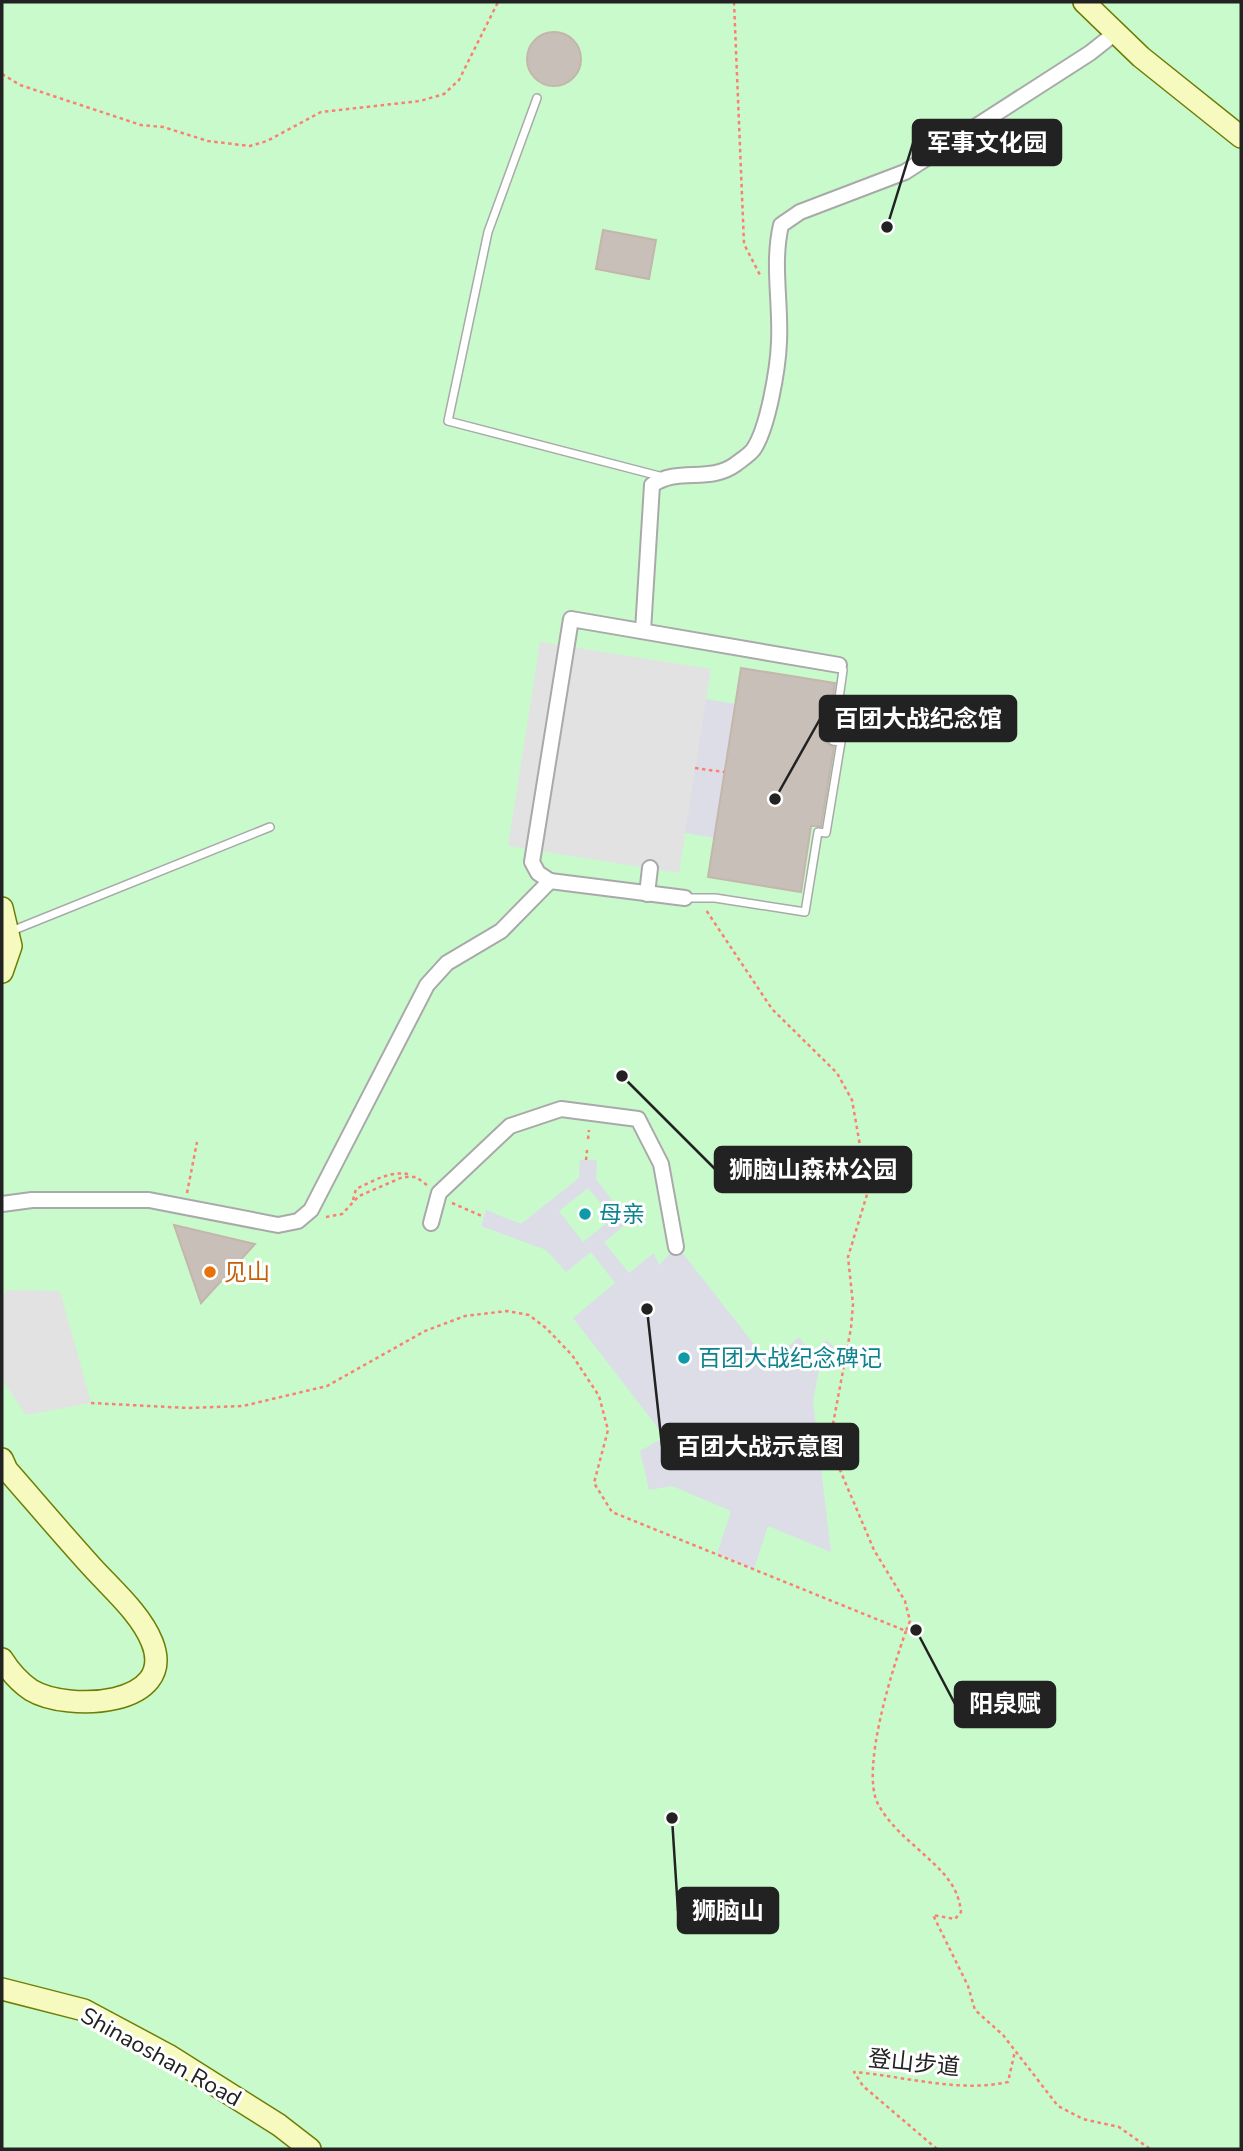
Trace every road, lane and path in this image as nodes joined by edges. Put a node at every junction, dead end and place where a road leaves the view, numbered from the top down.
1 (498, 2) edge
2 (734, 2) edge
3 (1084, 2) edge
4 (1114, 34) junction
5 (2, 74) edge
6 (537, 98) dead end
7 (1241, 137) edge
8 (777, 290) junction
9 (663, 477) junction
10 (643, 631) junction
11 (839, 665) joint
12 (695, 768) dead end
13 (724, 772) dead end
14 (270, 827) dead end
15 (650, 868) dead end
16 (550, 881) junction
17 (647, 894) junction
18 (685, 898) junction
19 (2, 908) edge
20 (8, 932) junction
21 (2, 972) edge
22 (589, 1130) dead end
23 (588, 1139) dead end
24 (197, 1142) dead end
25 (587, 1150) dead end
26 (586, 1160) dead end
27 (403, 1177) dead end
28 (415, 1177) dead end
29 (359, 1196) dead end
30 (353, 1200) dead end
31 (451, 1202) dead end
32 (2, 1204) edge
33 (184, 1206) junction
34 (484, 1217) dead end
35 (431, 1223) dead end
36 (676, 1248) dead end
37 (91, 1403) dead end
38 (2, 1460) edge
39 (838, 1463) junction
40 (820, 1465) dead end
41 (906, 1632) junction
42 (2, 1659) edge
43 (2, 1989) edge
44 (1015, 2049) junction
45 (310, 2149) edge
46 (937, 2149) edge
47 (1150, 2149) edge

1 - 5 path
2 - 8 path
3 - 4 street
4 - 7 street
4 - 8 street
6 - 9 lane
8 - 9 street
9 - 10 street
10 - 11 street
10 - 16 street
11 - 18 lane
12 - 13 path
14 - 20 lane
15 - 17 street
16 - 17 street
16 - 33 street
17 - 18 street
18 - 39 path
19 - 20 street
20 - 21 street
22 - 23 path
24 - 33 path
25 - 26 path
27 - 29 path
28 - 30 path
31 - 34 path
32 - 33 street
35 - 36 street
37 - 41 path
38 - 42 street
39 - 40 path
39 - 41 path
41 - 44 path
43 - 45 street, Shinaoshan Road
44 - 46 path, 登山步道
44 - 47 path

